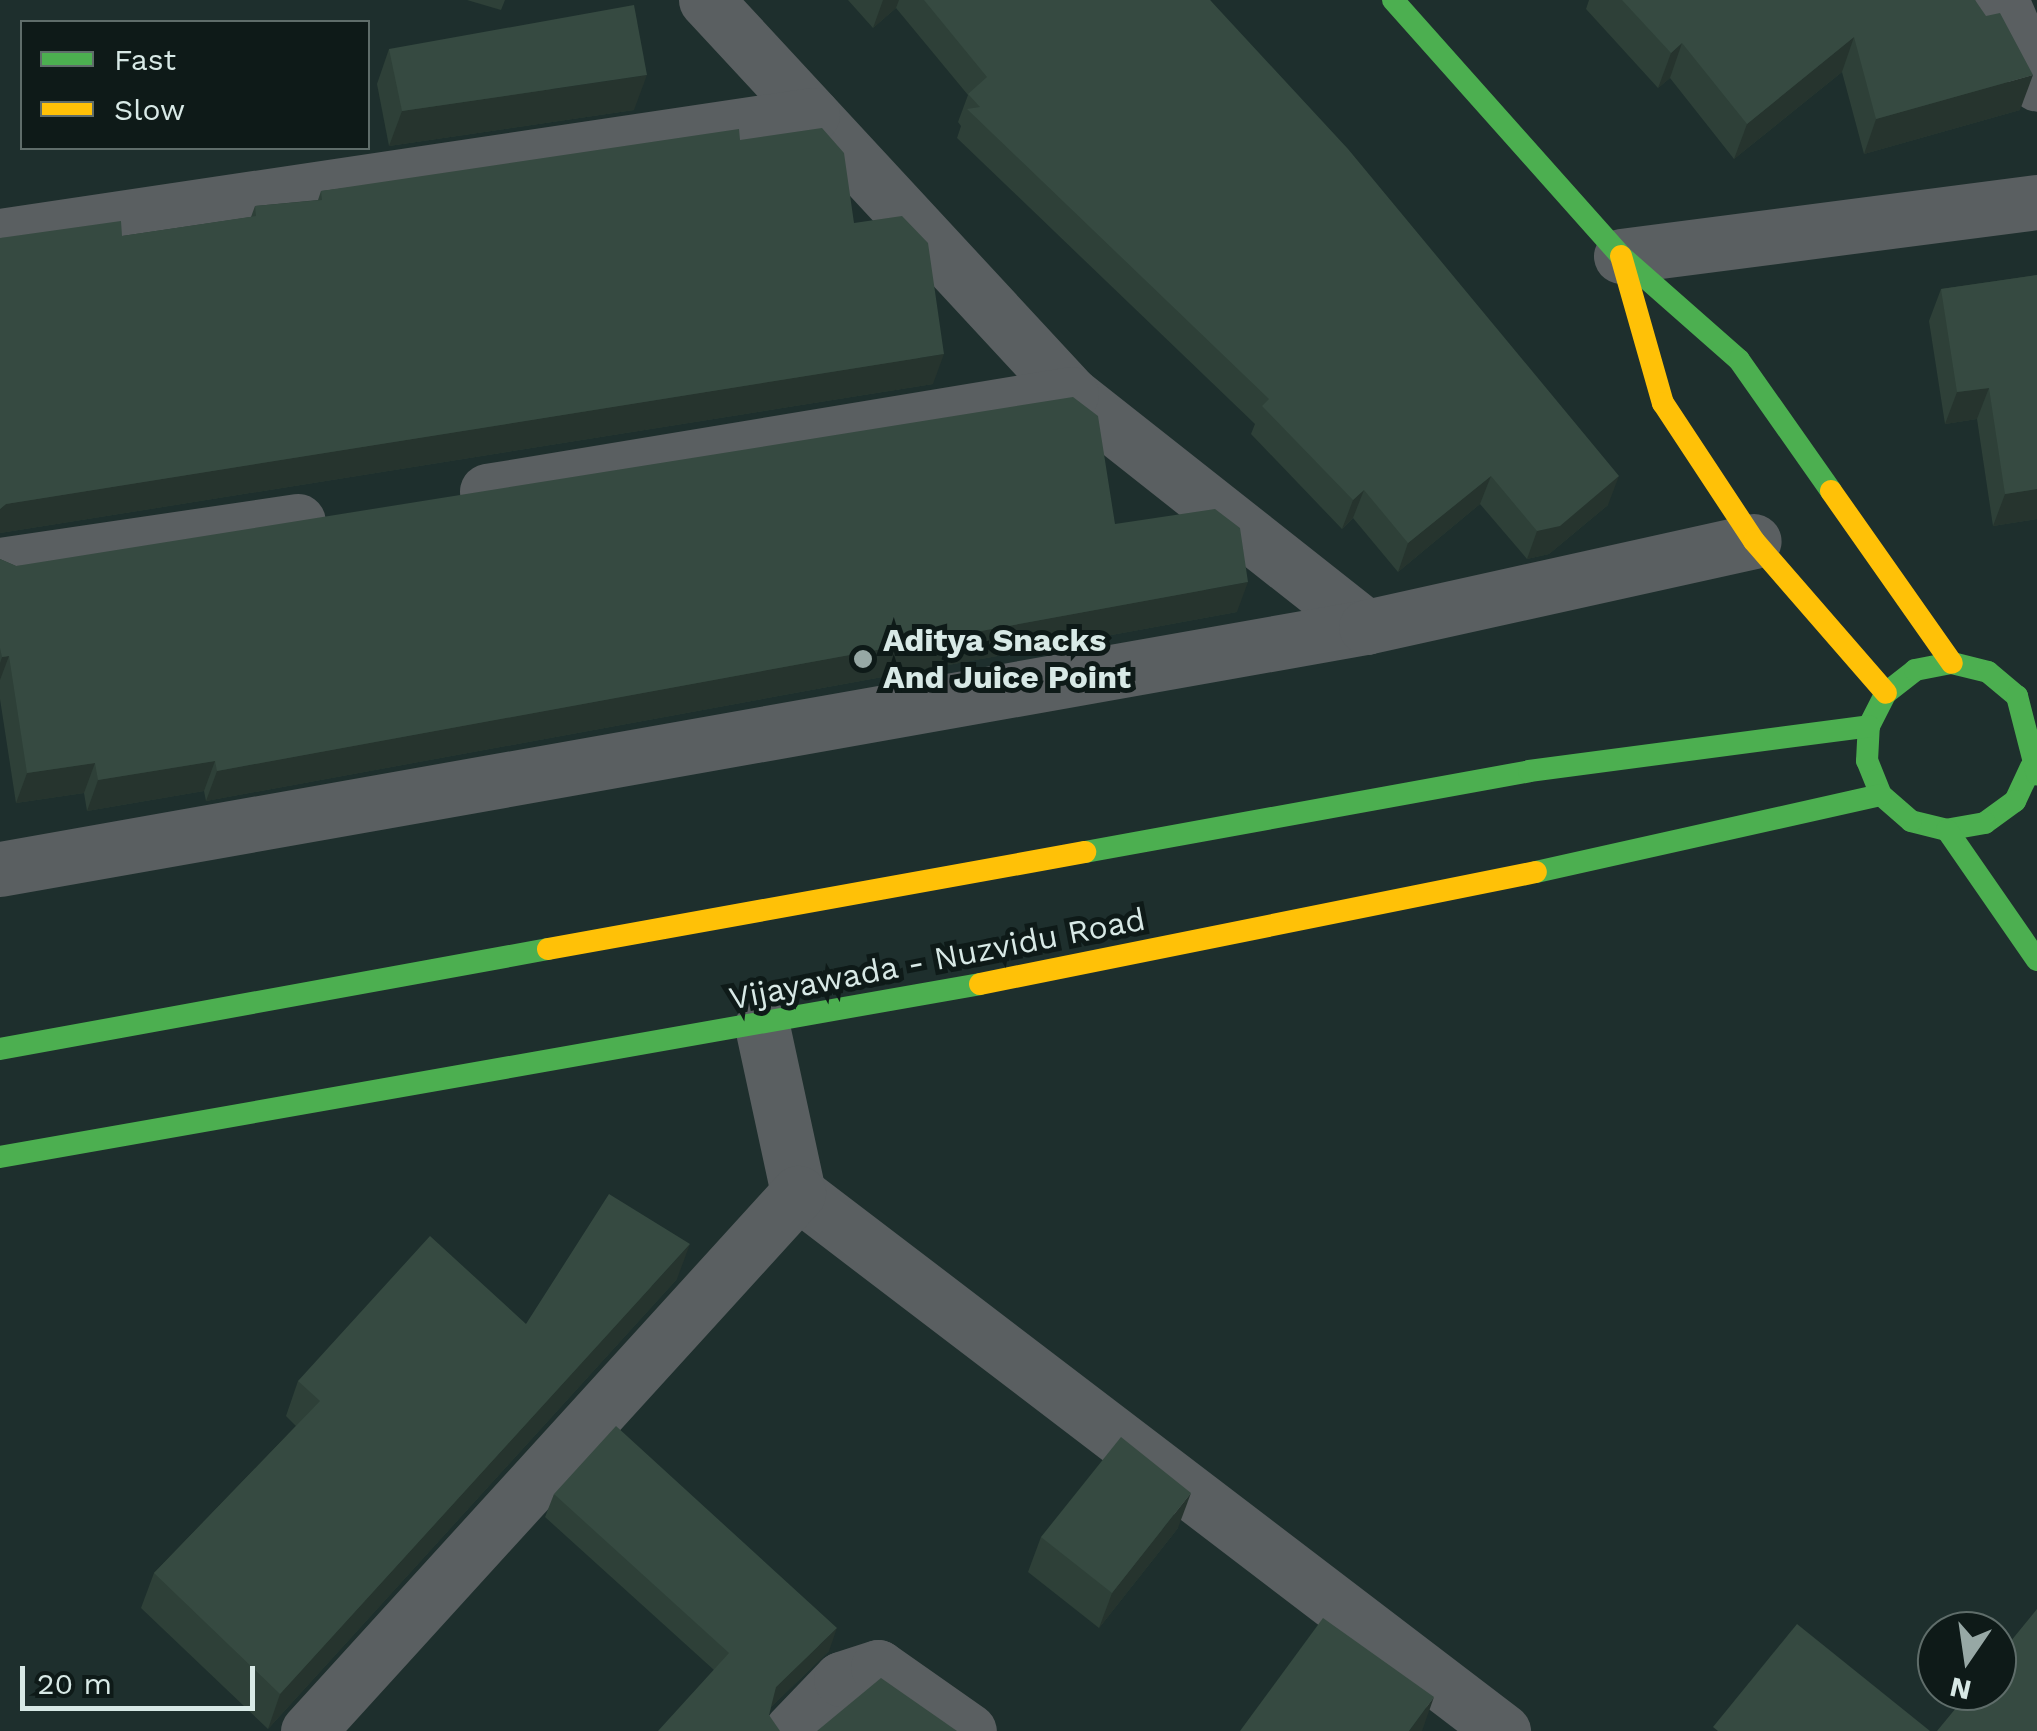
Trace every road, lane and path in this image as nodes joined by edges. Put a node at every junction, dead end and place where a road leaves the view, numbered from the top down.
1 (706, 0) edge
2 (1393, 0) edge
3 (2001, 0) edge
4 (2037, 84) edge
5 (812, 115) junction
6 (2037, 202) edge
7 (0, 236) edge
8 (1621, 256) junction
9 (1071, 394) junction
10 (436, 499) edge
11 (359, 512) edge
12 (1754, 541) junction
13 (0, 566) edge
14 (1366, 627) junction
15 (1952, 662) junction
16 (2020, 666) dead end
17 (1988, 672) junction
18 (1886, 692) junction
19 (1869, 726) junction
20 (2035, 730) edge
21 (2034, 771) edge
22 (1881, 795) junction
23 (1948, 830) junction
24 (0, 869) edge
25 (2037, 960) edge
26 (762, 1026) junction
27 (0, 1048) edge
28 (0, 1157) edge
29 (798, 1193) junction
30 (308, 1731) edge
31 (791, 1731) edge
32 (969, 1731) edge
33 (1503, 1731) edge

1 - 5 street
2 - 8 main road
3 - 4 street
5 - 7 street
5 - 9 street
6 - 8 street
8 - 12 main road
8 - 15 main road
9 - 10 street
9 - 14 street
11 - 13 street
12 - 14 street
12 - 18 main road
14 - 24 street
15 - 17 main road
15 - 18 main road
16 - 17 main road
17 - 20 main road
18 - 19 main road
19 - 22 main road
19 - 27 main road
20 - 21 main road
21 - 23 main road
22 - 23 main road
22 - 26 main road, Vijayawada - Nuzvidu Road
23 - 25 main road
26 - 28 main road, Vijayawada - Nuzvidu Road
26 - 29 street
29 - 30 street
29 - 33 street
31 - 32 street

